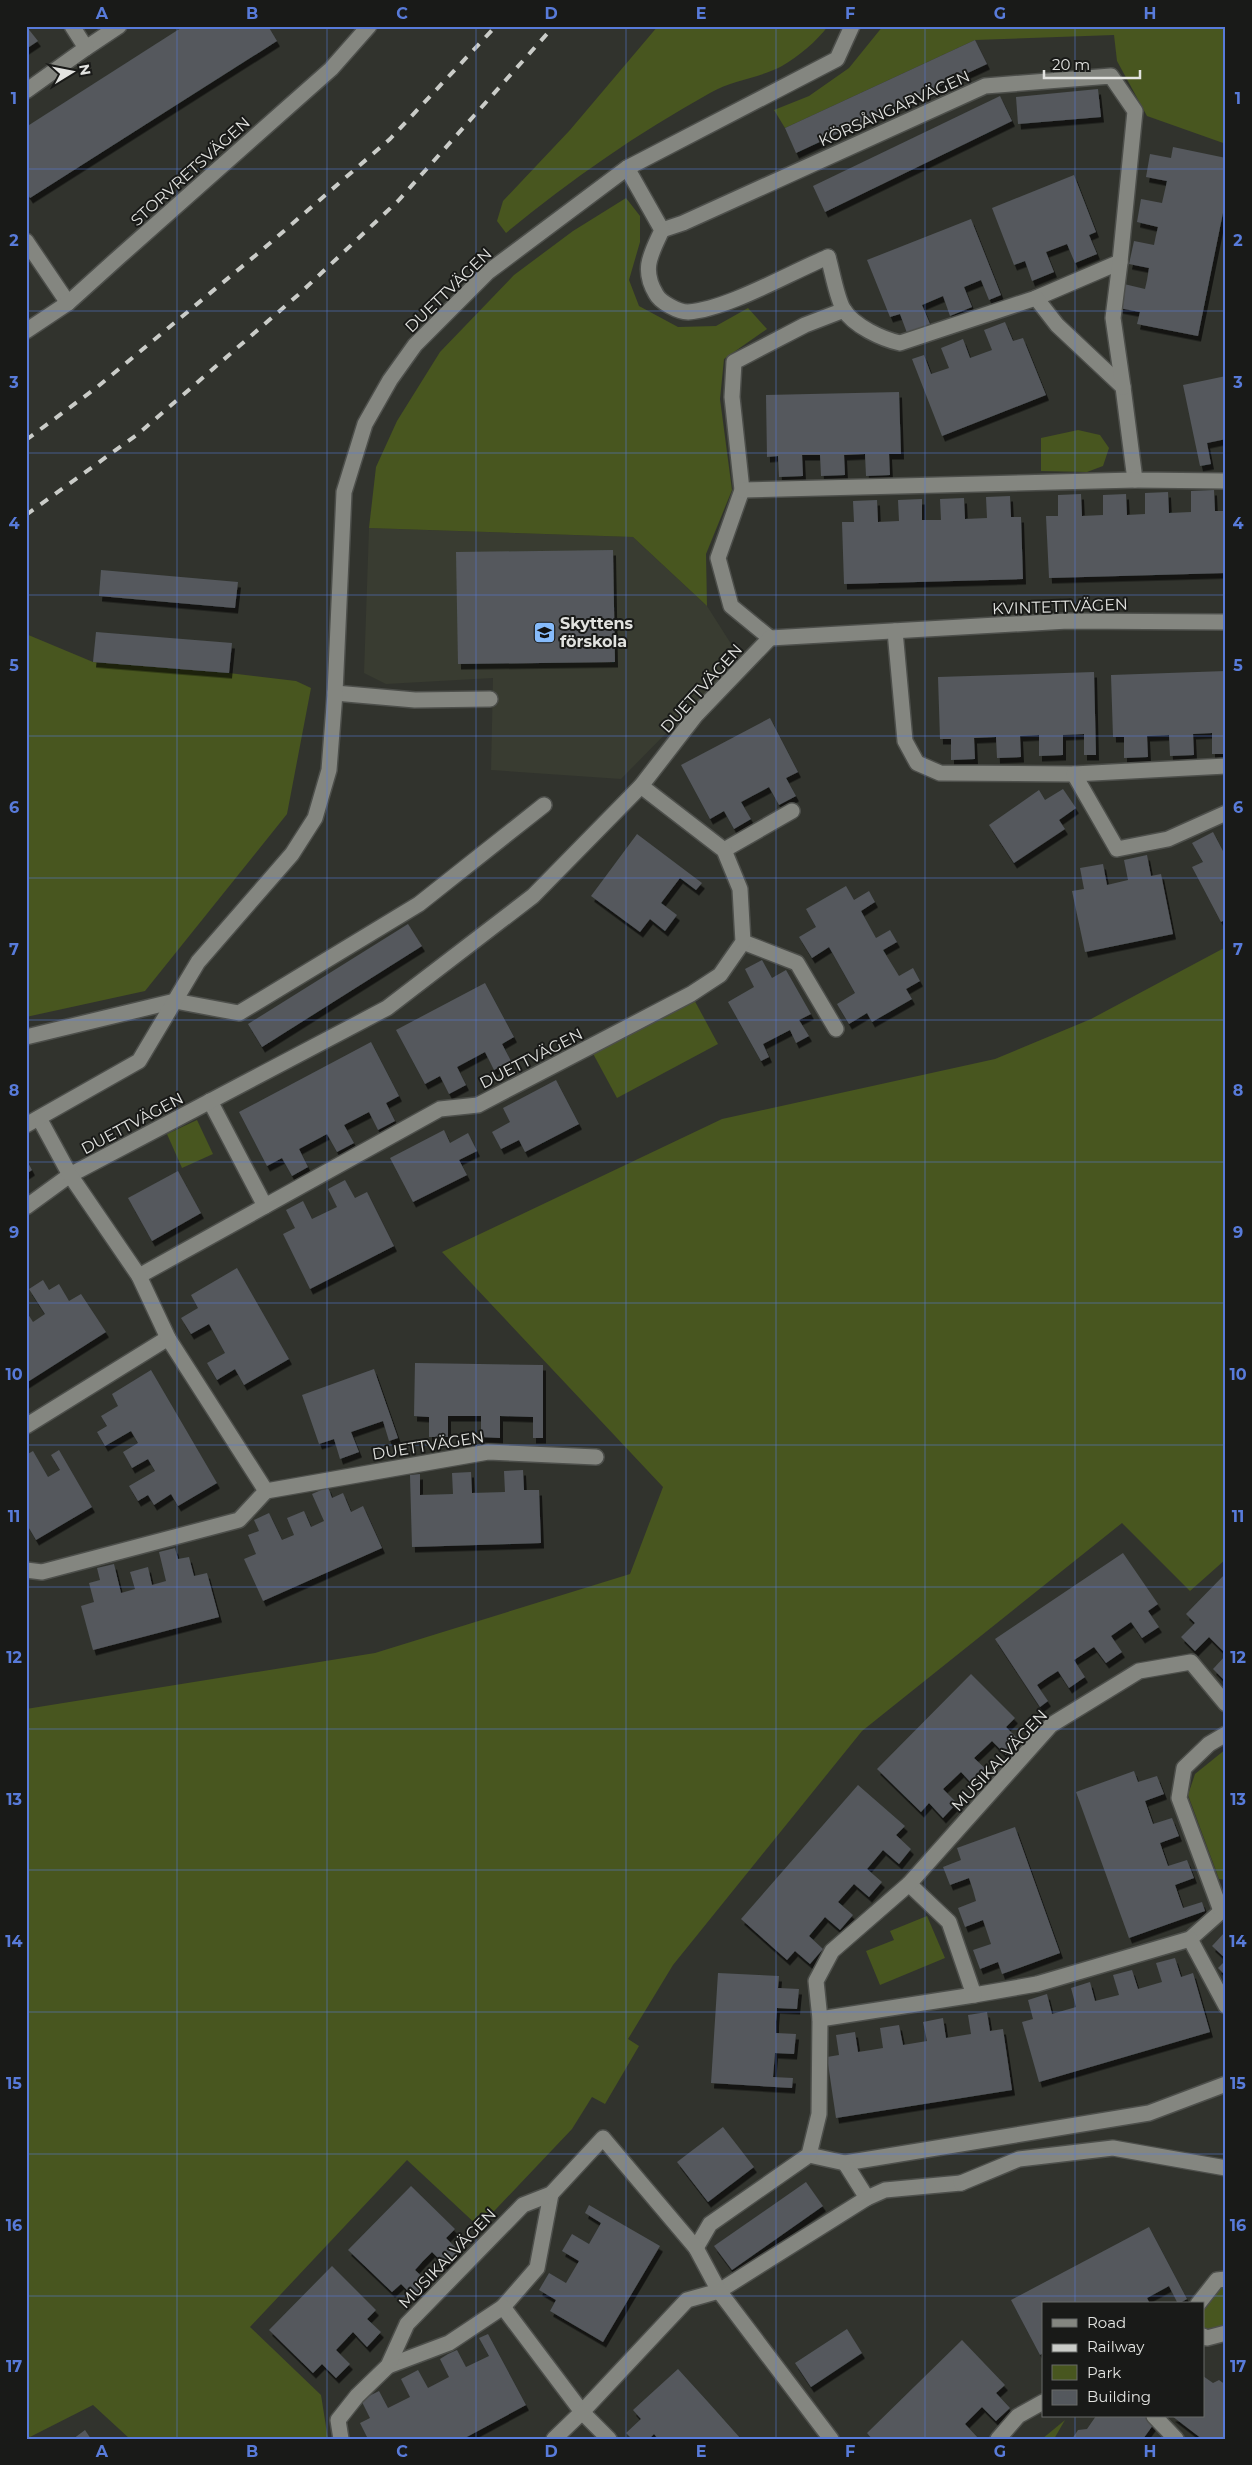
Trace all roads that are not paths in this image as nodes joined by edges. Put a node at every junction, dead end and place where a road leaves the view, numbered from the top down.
1 (72, 26) edge
2 (119, 26) edge
3 (369, 26) edge
4 (852, 26) edge
5 (86, 48) junction
6 (26, 90) edge
7 (627, 168) junction
8 (662, 230) junction
9 (26, 241) edge
10 (1120, 262) junction
11 (1036, 298) junction
12 (68, 303) junction
13 (844, 310) junction
14 (26, 331) edge
15 (1123, 387) junction
16 (1135, 480) junction
17 (1226, 481) edge
18 (742, 490) junction
19 (1226, 622) edge
20 (895, 631) junction
21 (770, 638) junction
22 (335, 693) junction
23 (490, 699) dead end
24 (1226, 766) edge
25 (1074, 774) junction
26 (641, 786) junction
27 (544, 805) dead end
28 (792, 812) dead end
29 (1226, 812) edge
30 (724, 850) junction
31 (743, 942) junction
32 (175, 1001) junction
33 (836, 1029) dead end
34 (26, 1037) edge
35 (210, 1101) junction
36 (32, 1121) edge
37 (70, 1175) junction
38 (265, 1206) junction
39 (26, 1207) edge
40 (139, 1276) junction
41 (168, 1338) junction
42 (26, 1426) edge
43 (596, 1457) dead end
44 (266, 1491) junction
45 (26, 1570) edge
46 (1226, 1704) edge
47 (1226, 1734) edge
48 (909, 1884) junction
49 (1224, 1909) edge
50 (1190, 1939) junction
51 (974, 1995) junction
52 (1226, 2006) edge
53 (820, 2019) junction
54 (1226, 2084) edge
55 (809, 2155) junction
56 (846, 2163) junction
57 (1226, 2168) edge
58 (551, 2194) junction
59 (867, 2198) junction
60 (696, 2248) junction
61 (1226, 2279) edge
62 (719, 2291) junction
63 (1200, 2302) edge
64 (502, 2307) junction
65 (1226, 2333) edge
66 (1204, 2336) edge
67 (388, 2366) junction
68 (1042, 2403) edge
69 (582, 2412) junction
70 (1156, 2418) edge
71 (1174, 2438) edge
72 (341, 2439) edge
73 (554, 2439) edge
74 (609, 2439) edge
75 (830, 2439) edge
76 (998, 2439) edge

1 - 5 street
2 - 5 street
3 - 12 street, STORVRETSVÄGEN
4 - 7 street, DUETTVÄGEN
5 - 6 street
7 - 8 street
7 - 22 street, DUETTVÄGEN
8 - 10 street, KÖRSÅNGARVÄGEN
8 - 13 street
9 - 12 street
10 - 11 street
10 - 15 street, KÖRSÅNGARVÄGEN
11 - 13 street
11 - 15 street
12 - 14 street, STORVRETSVÄGEN
13 - 18 street
15 - 16 street, KÖRSÅNGARVÄGEN
16 - 17 street
16 - 18 street
18 - 21 street
19 - 20 street, KVINTETTVÄGEN
20 - 21 street, KVINTETTVÄGEN
20 - 25 street
21 - 26 street, DUETTVÄGEN
22 - 23 street
22 - 32 street, DUETTVÄGEN
24 - 25 street
25 - 29 street
26 - 30 street
26 - 35 street, DUETTVÄGEN
27 - 32 street
28 - 30 street
30 - 31 street
31 - 33 street
31 - 38 street, DUETTVÄGEN
32 - 34 street
32 - 36 street, DUETTVÄGEN
35 - 37 street, DUETTVÄGEN
35 - 38 street, DUETTVÄGEN
36 - 37 street, DUETTVÄGEN
37 - 39 street, DUETTVÄGEN
37 - 40 street, DUETTVÄGEN
38 - 40 street, DUETTVÄGEN
40 - 41 street, DUETTVÄGEN
41 - 42 street
41 - 44 street, DUETTVÄGEN
43 - 44 street, DUETTVÄGEN
44 - 45 street
46 - 48 street, MUSIKALVÄGEN
47 - 49 street
48 - 51 street
48 - 53 street, MUSIKALVÄGEN
49 - 50 street
50 - 51 street
50 - 52 street
51 - 53 street
53 - 55 street, MUSIKALVÄGEN
54 - 56 street
55 - 56 street
55 - 60 street
56 - 59 street
57 - 59 street
58 - 60 street, MUSIKALVÄGEN
58 - 64 street, MUSIKALVÄGEN
58 - 67 street, MUSIKALVÄGEN
59 - 62 street
60 - 62 street, MUSIKALVÄGEN
61 - 63 street
62 - 69 street
62 - 75 street, MUSIKALVÄGEN
64 - 67 street, MUSIKALVÄGEN
64 - 69 street
65 - 66 street
67 - 72 street, MUSIKALVÄGEN
68 - 76 street
69 - 73 street
69 - 74 street
70 - 71 street

